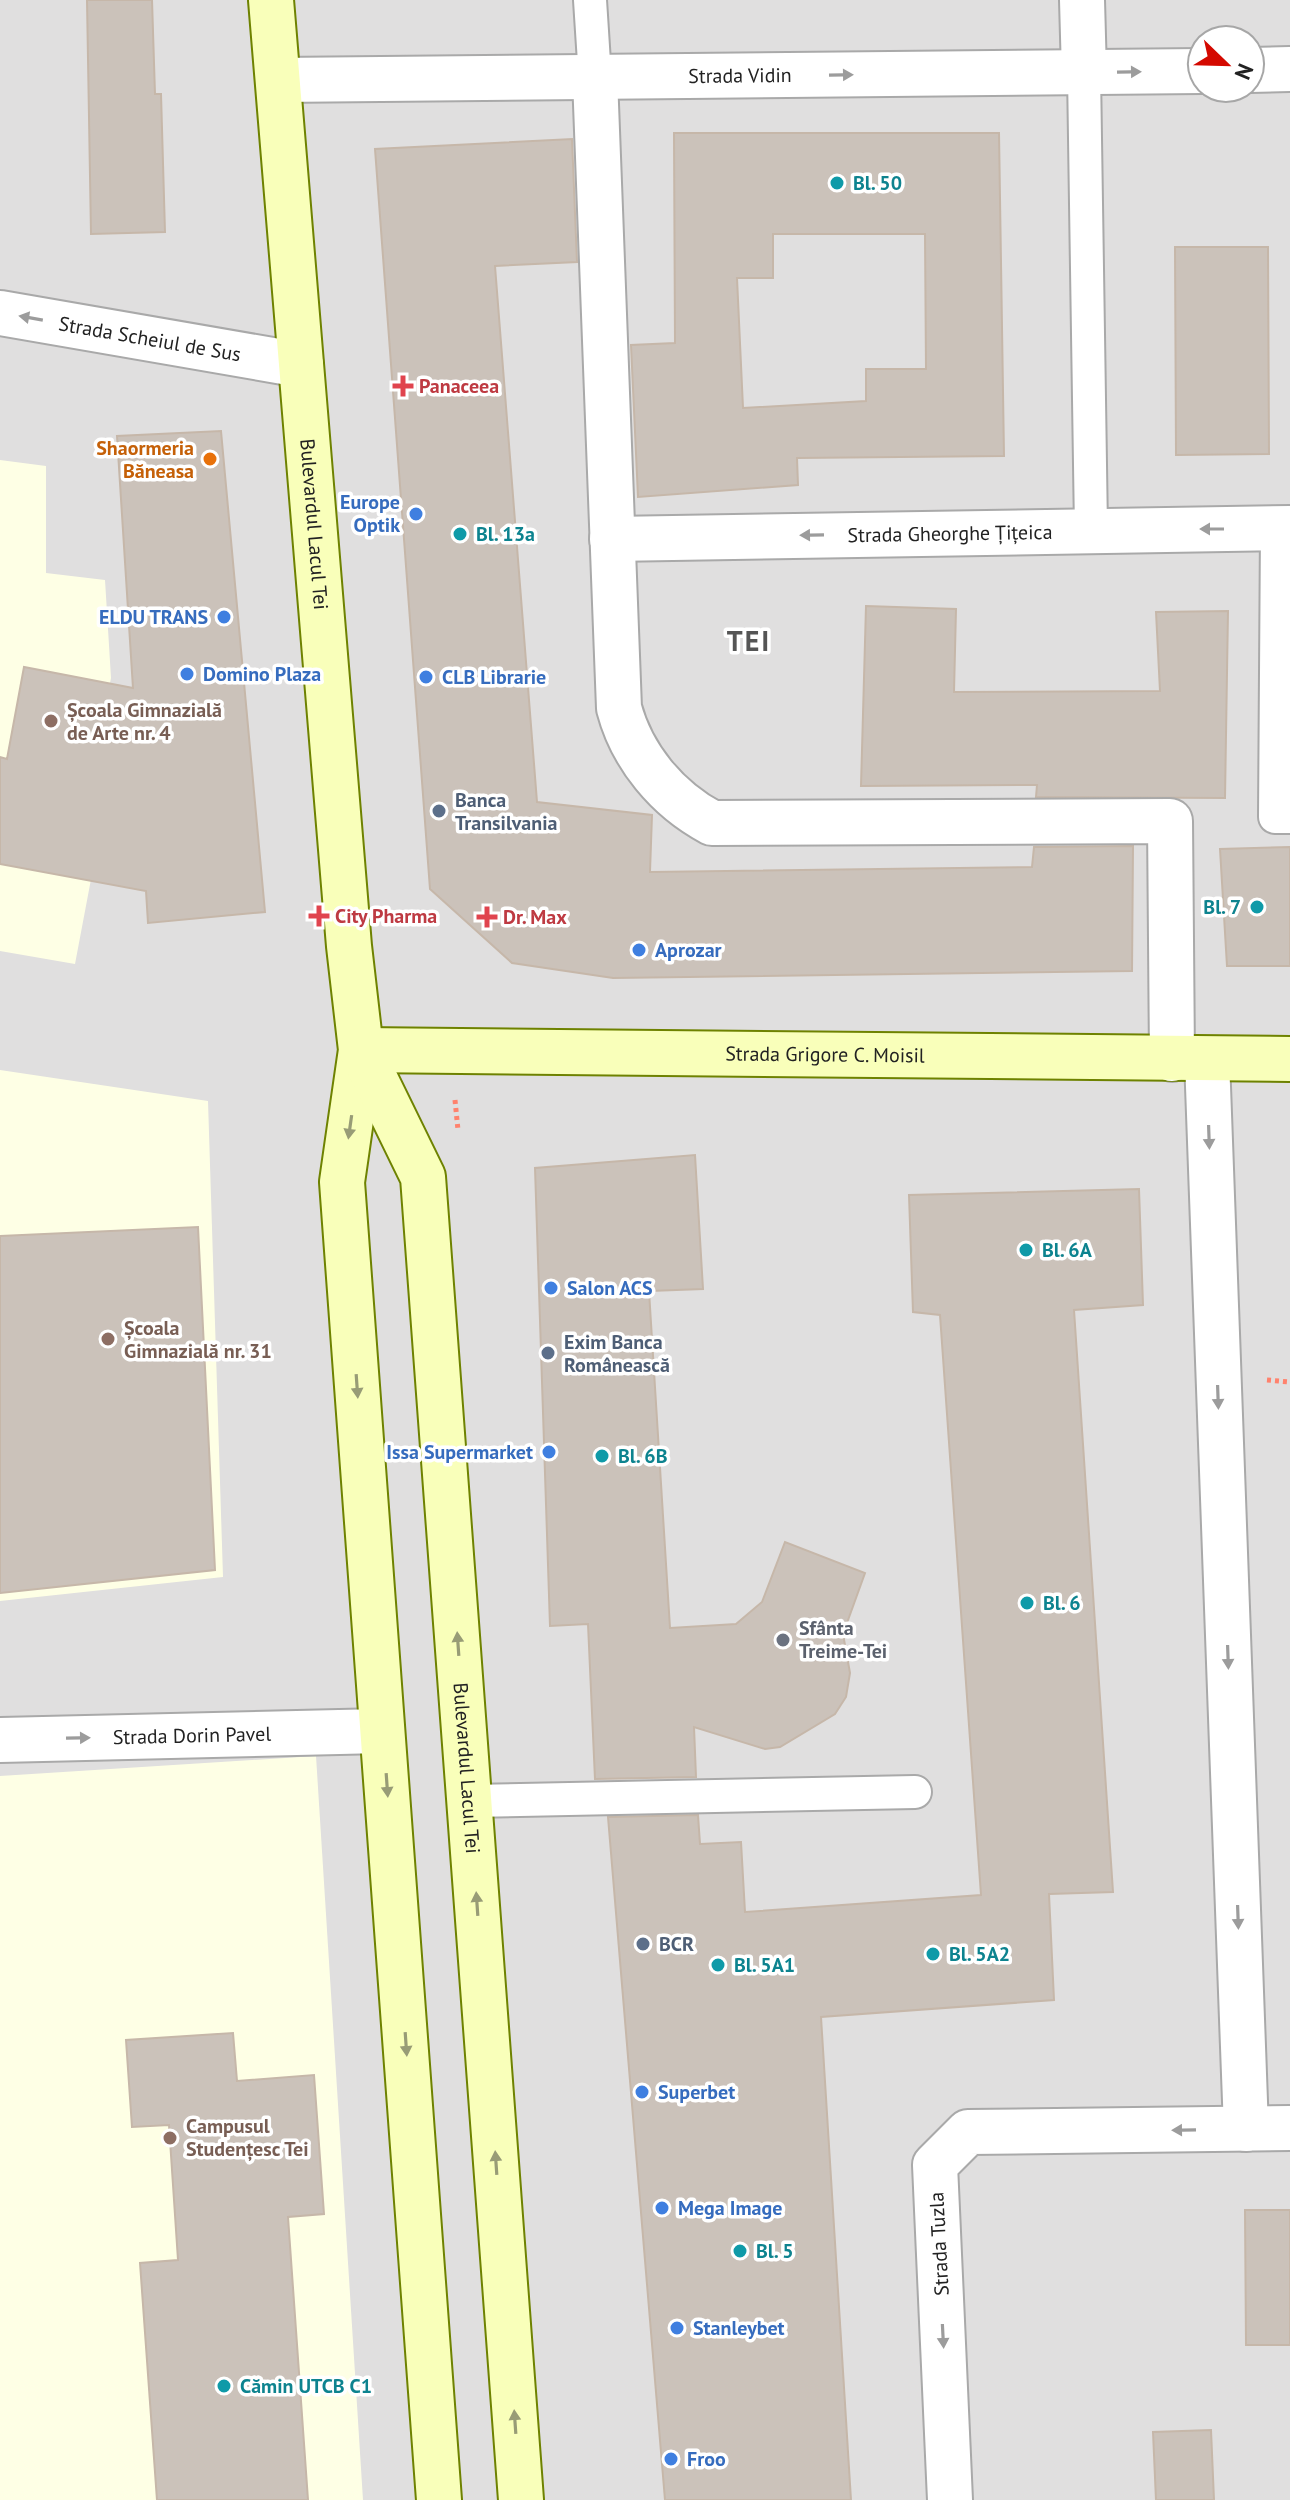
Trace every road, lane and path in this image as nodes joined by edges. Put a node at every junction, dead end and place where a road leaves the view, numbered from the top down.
1 (271, 0) edge
2 (590, 0) edge
3 (1082, 0) edge
4 (1290, 69) edge
5 (1266, 70) edge
6 (1186, 71) edge
7 (1084, 73) junction
8 (595, 78) junction
9 (278, 80) junction
10 (0, 313) edge
11 (301, 365) junction
12 (1283, 528) edge
13 (1091, 529) junction
14 (612, 539) junction
15 (1290, 817) edge
16 (361, 1050) junction
17 (1189, 1059) junction
18 (1290, 1059) edge
19 (382, 1731) junction
20 (0, 1740) edge
21 (915, 1792) dead end
22 (470, 1801) junction
23 (1290, 2128) edge
24 (1246, 2129) junction
25 (439, 2500) edge
26 (521, 2500) edge
27 (950, 2500) edge

1 - 9 main road, Bulevardul Lacul Tei
2 - 8 lane
3 - 7 street
4 - 5 street
7 -> 6 street, Strada Vidin
8 -> 7 street, Strada Vidin
7 - 13 lane
8 - 9 street, Strada Vidin
8 - 14 street
9 - 11 main road, Bulevardul Lacul Tei
11 -> 10 street, Strada Scheiul de Sus
11 - 16 main road, Bulevardul Lacul Tei
12 -> 13 street, Strada Gheorghe Țițeica
12 - 15 lane
13 -> 14 street, Strada Gheorghe Țițeica
14 - 17 street
16 - 17 main road, Strada Grigore C. Moisil
16 -> 19 main road, Bulevardul Lacul Tei
22 -> 16 main road, Bulevardul Lacul Tei
17 - 18 main road, Strada Grigore C. Moisil
17 -> 24 street
20 -> 19 street, Strada Dorin Pavel
19 -> 25 main road, Bulevardul Lacul Tei
21 - 22 lane
26 -> 22 main road, Bulevardul Lacul Tei
23 - 24 street, Strada Tuzla
24 -> 27 street, Strada Tuzla

